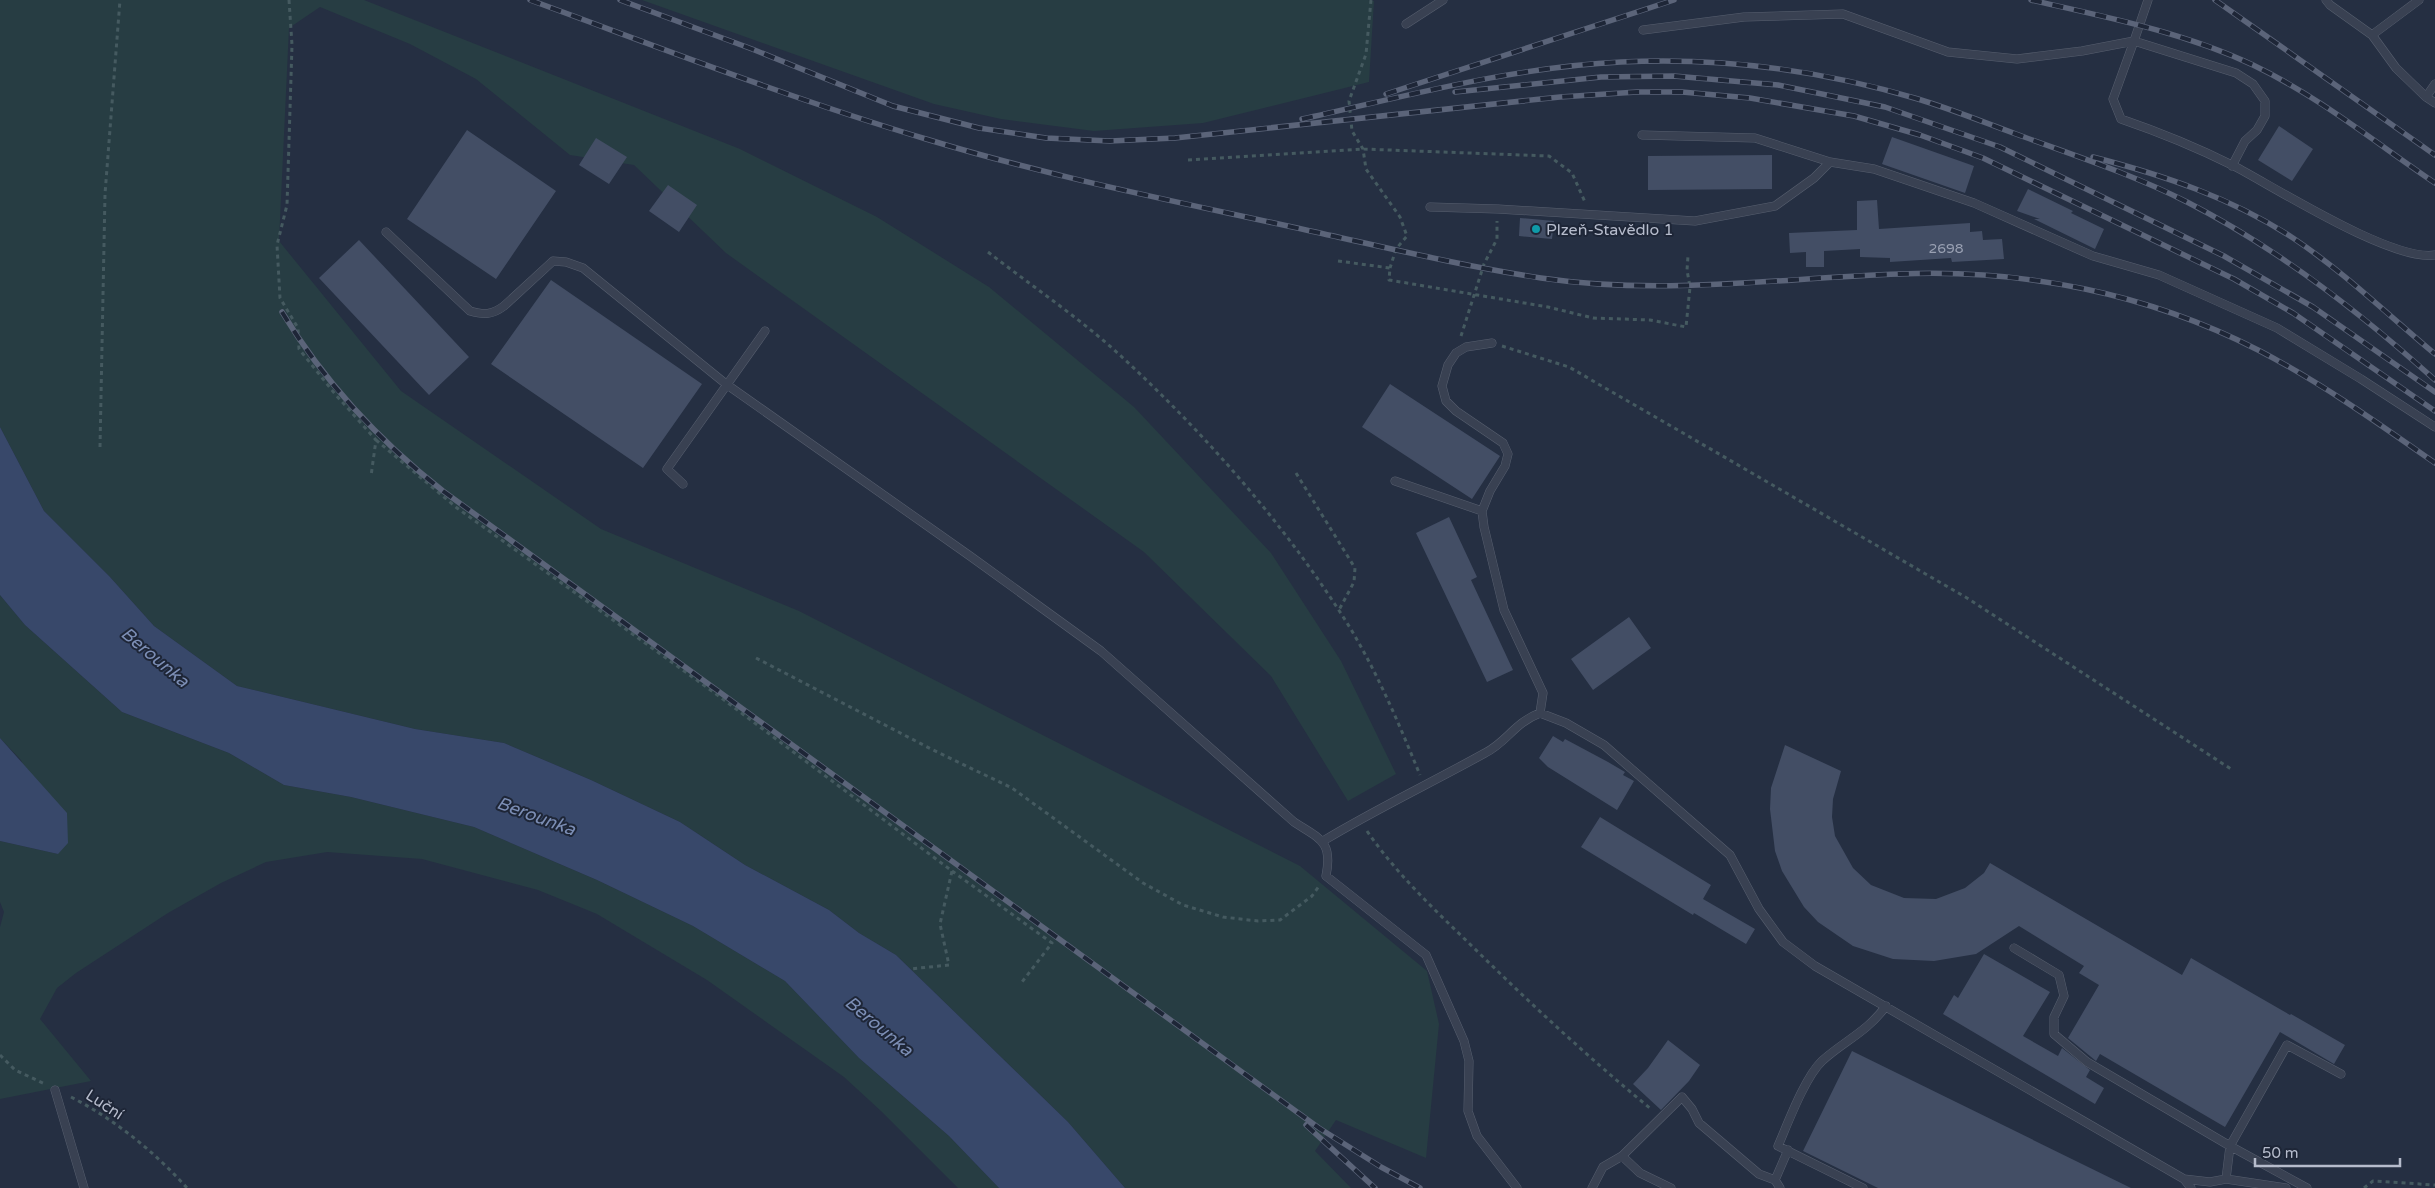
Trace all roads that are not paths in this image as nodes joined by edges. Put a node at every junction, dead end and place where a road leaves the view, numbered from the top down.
1 (1443, 0) edge
2 (2148, 0) edge
3 (2326, 0) edge
4 (2419, 0) edge
5 (1406, 24) dead end
6 (1643, 30) dead end
7 (2372, 35) junction
8 (2134, 41) junction
9 (2435, 84) edge
10 (2426, 97) junction
11 (2435, 103) edge
12 (1642, 135) dead end
13 (1830, 162) junction
14 (2232, 166) junction
15 (1430, 208) dead end
16 (386, 232) dead end
17 (2435, 255) edge
18 (765, 331) dead end
19 (1492, 343) road end
20 (726, 384) junction
21 (2435, 427) edge
22 (1395, 481) dead end
23 (682, 484) dead end
24 (1482, 511) junction
25 (1540, 712) junction
26 (1323, 841) junction
27 (2014, 948) dead end
28 (1886, 1006) junction
29 (2341, 1074) dead end
30 (56, 1090) road end
31 (2230, 1146) junction
32 (1788, 1150) junction
33 (1622, 1156) junction
34 (2184, 1179) junction
35 (1775, 1180) junction
36 (2226, 1180) junction
37 (84, 1188) edge
38 (1517, 1188) edge
39 (1592, 1188) edge
40 (1671, 1188) edge
41 (1780, 1188) edge
42 (1863, 1188) edge
43 (2190, 1188) edge
44 (2286, 1188) edge
45 (2307, 1188) edge

1 - 5 lane
2 - 8 lane
3 - 7 lane
4 - 7 lane
6 - 8 lane
7 - 10 lane
8 - 14 lane
8 - 14 lane
9 - 10 lane
10 - 11 lane
12 - 13 lane
13 - 15 lane
13 - 21 lane
14 - 17 lane
16 - 20 lane
18 - 20 lane
19 - 24 lane
20 - 23 lane
20 - 26 lane
22 - 24 lane
24 - 25 lane
25 - 26 lane
25 - 28 lane
26 - 38 lane
27 - 31 lane
28 - 32 lane
28 - 34 lane
29 - 31 lane
30 - 37 lane
31 - 36 lane
31 - 45 lane
32 - 35 lane
32 - 42 lane
33 - 35 lane
33 - 39 lane
33 - 40 lane
34 - 36 lane
34 - 43 lane
35 - 41 lane
36 - 44 lane

